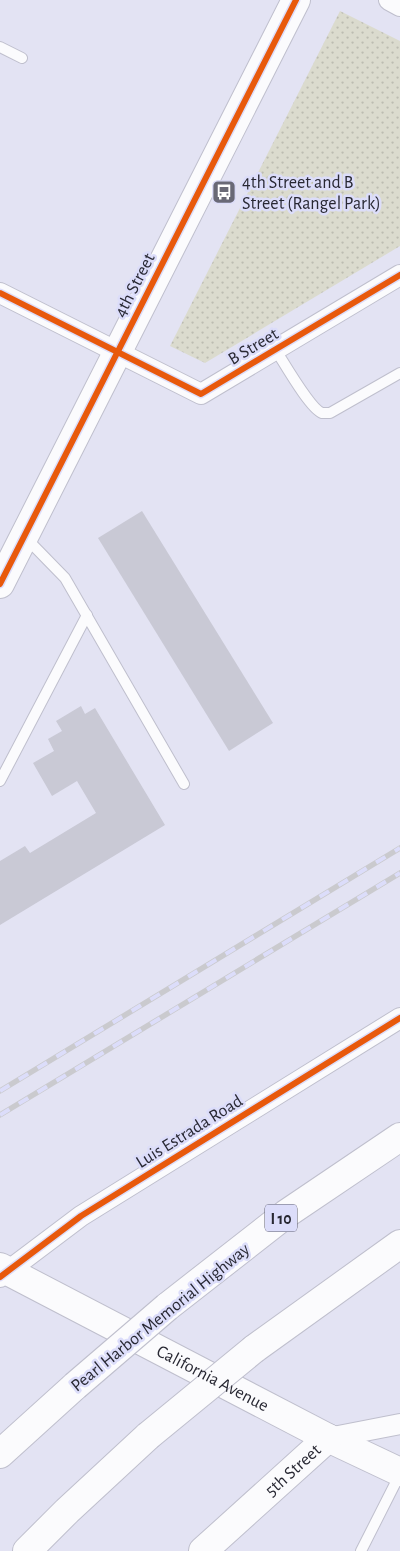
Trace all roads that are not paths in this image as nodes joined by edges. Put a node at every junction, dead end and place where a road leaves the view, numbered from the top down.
1 (296, 0) edge
2 (389, 0) edge
3 (400, 6) edge
4 (0, 47) edge
5 (22, 58) dead end
6 (400, 275) edge
7 (0, 293) edge
8 (275, 349) junction
9 (117, 352) junction
10 (400, 373) edge
11 (24, 537) junction
12 (0, 584) edge
13 (87, 615) junction
14 (0, 781) edge
15 (184, 784) dead end
16 (400, 1018) edge
17 (400, 1137) edge
18 (400, 1244) edge
19 (2, 1272) edge
20 (400, 1424) edge
21 (328, 1438) junction
22 (0, 1454) edge
23 (116, 1465) junction
24 (400, 1473) edge
25 (27, 1551) edge
26 (45, 1551) edge
27 (203, 1551) edge
28 (361, 1551) edge

1 - 9 main road, 4th Street
2 - 3 street
4 - 5 lane
6 - 8 street, B Street
7 - 9 street
8 - 9 street, B Street
8 - 10 lane
9 - 11 main road, 4th Street
11 - 12 main road, 4th Street
11 - 13 lane
13 - 14 lane
13 - 15 lane
16 - 19 street, Luis Estrada Road
17 - 22 main road, Pearl Harbor Memorial Highway / I 10, bridge
18 - 23 main road, bridge
19 - 21 main road, California Avenue
20 - 21 street, 5th Street
21 - 24 main road, California Avenue
21 - 27 main road, 5th Street
23 - 25 main road
23 - 26 main road
24 - 28 lane

